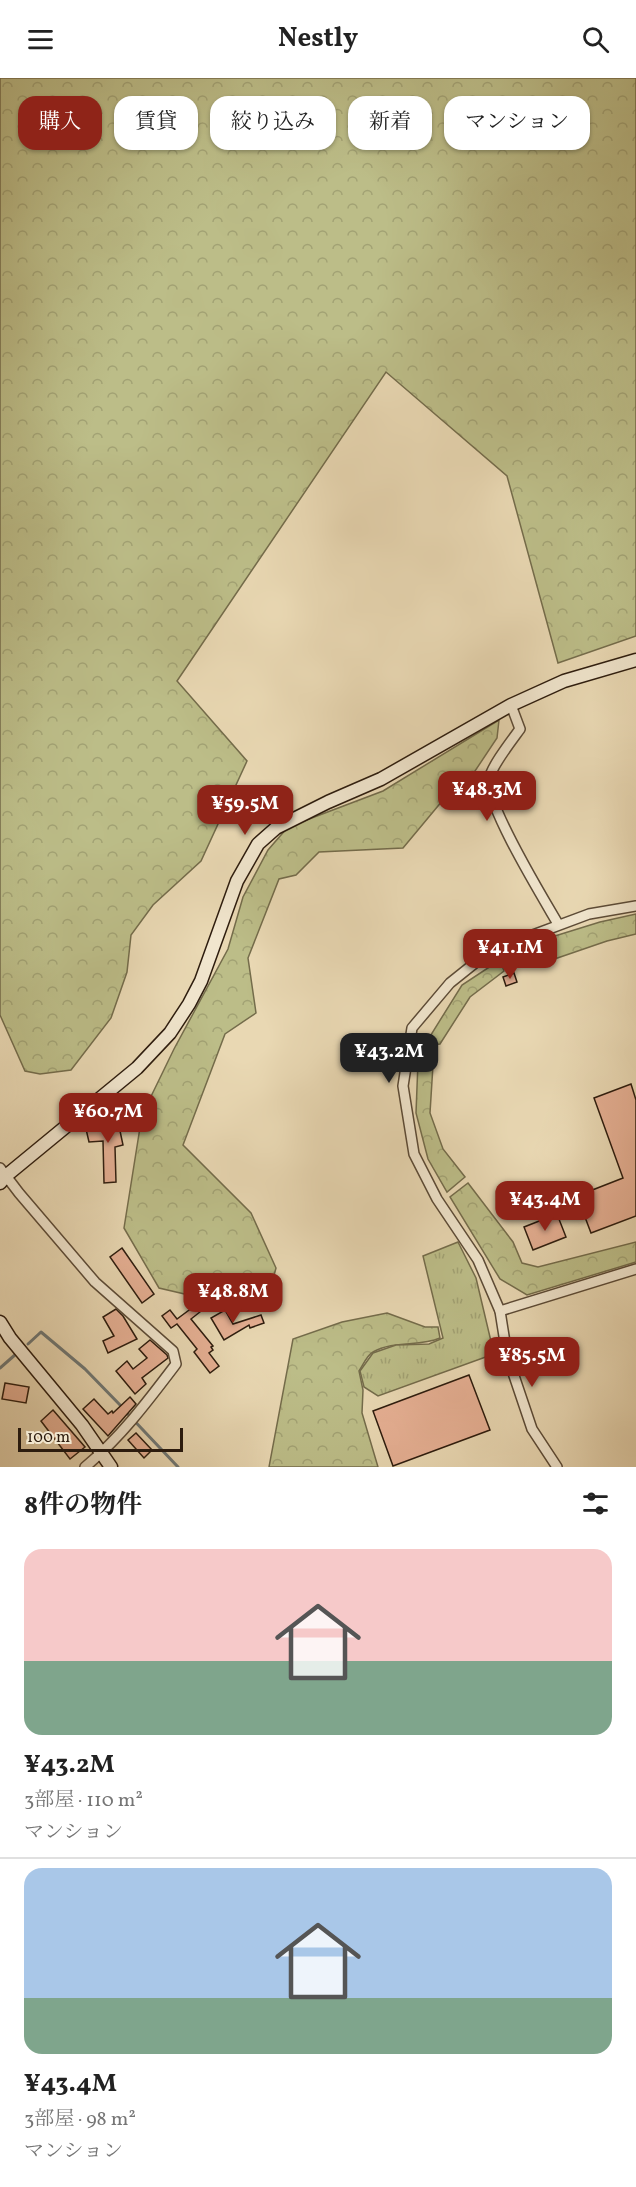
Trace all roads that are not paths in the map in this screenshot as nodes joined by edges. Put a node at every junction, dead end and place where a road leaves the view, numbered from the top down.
1 (636, 660) edge
2 (511, 705) junction
3 (636, 906) edge
4 (558, 924) junction
5 (2, 1176) edge
6 (636, 1269) edge
7 (500, 1311) junction
8 (0, 1322) edge
9 (102, 1453) junction
10 (85, 1467) edge
11 (111, 1467) edge
12 (557, 1467) edge

1 - 2 street
2 - 4 street
2 - 5 street
3 - 4 street
4 - 7 street
5 - 9 street
6 - 7 street
7 - 12 street
8 - 9 street
9 - 10 street
9 - 11 street

